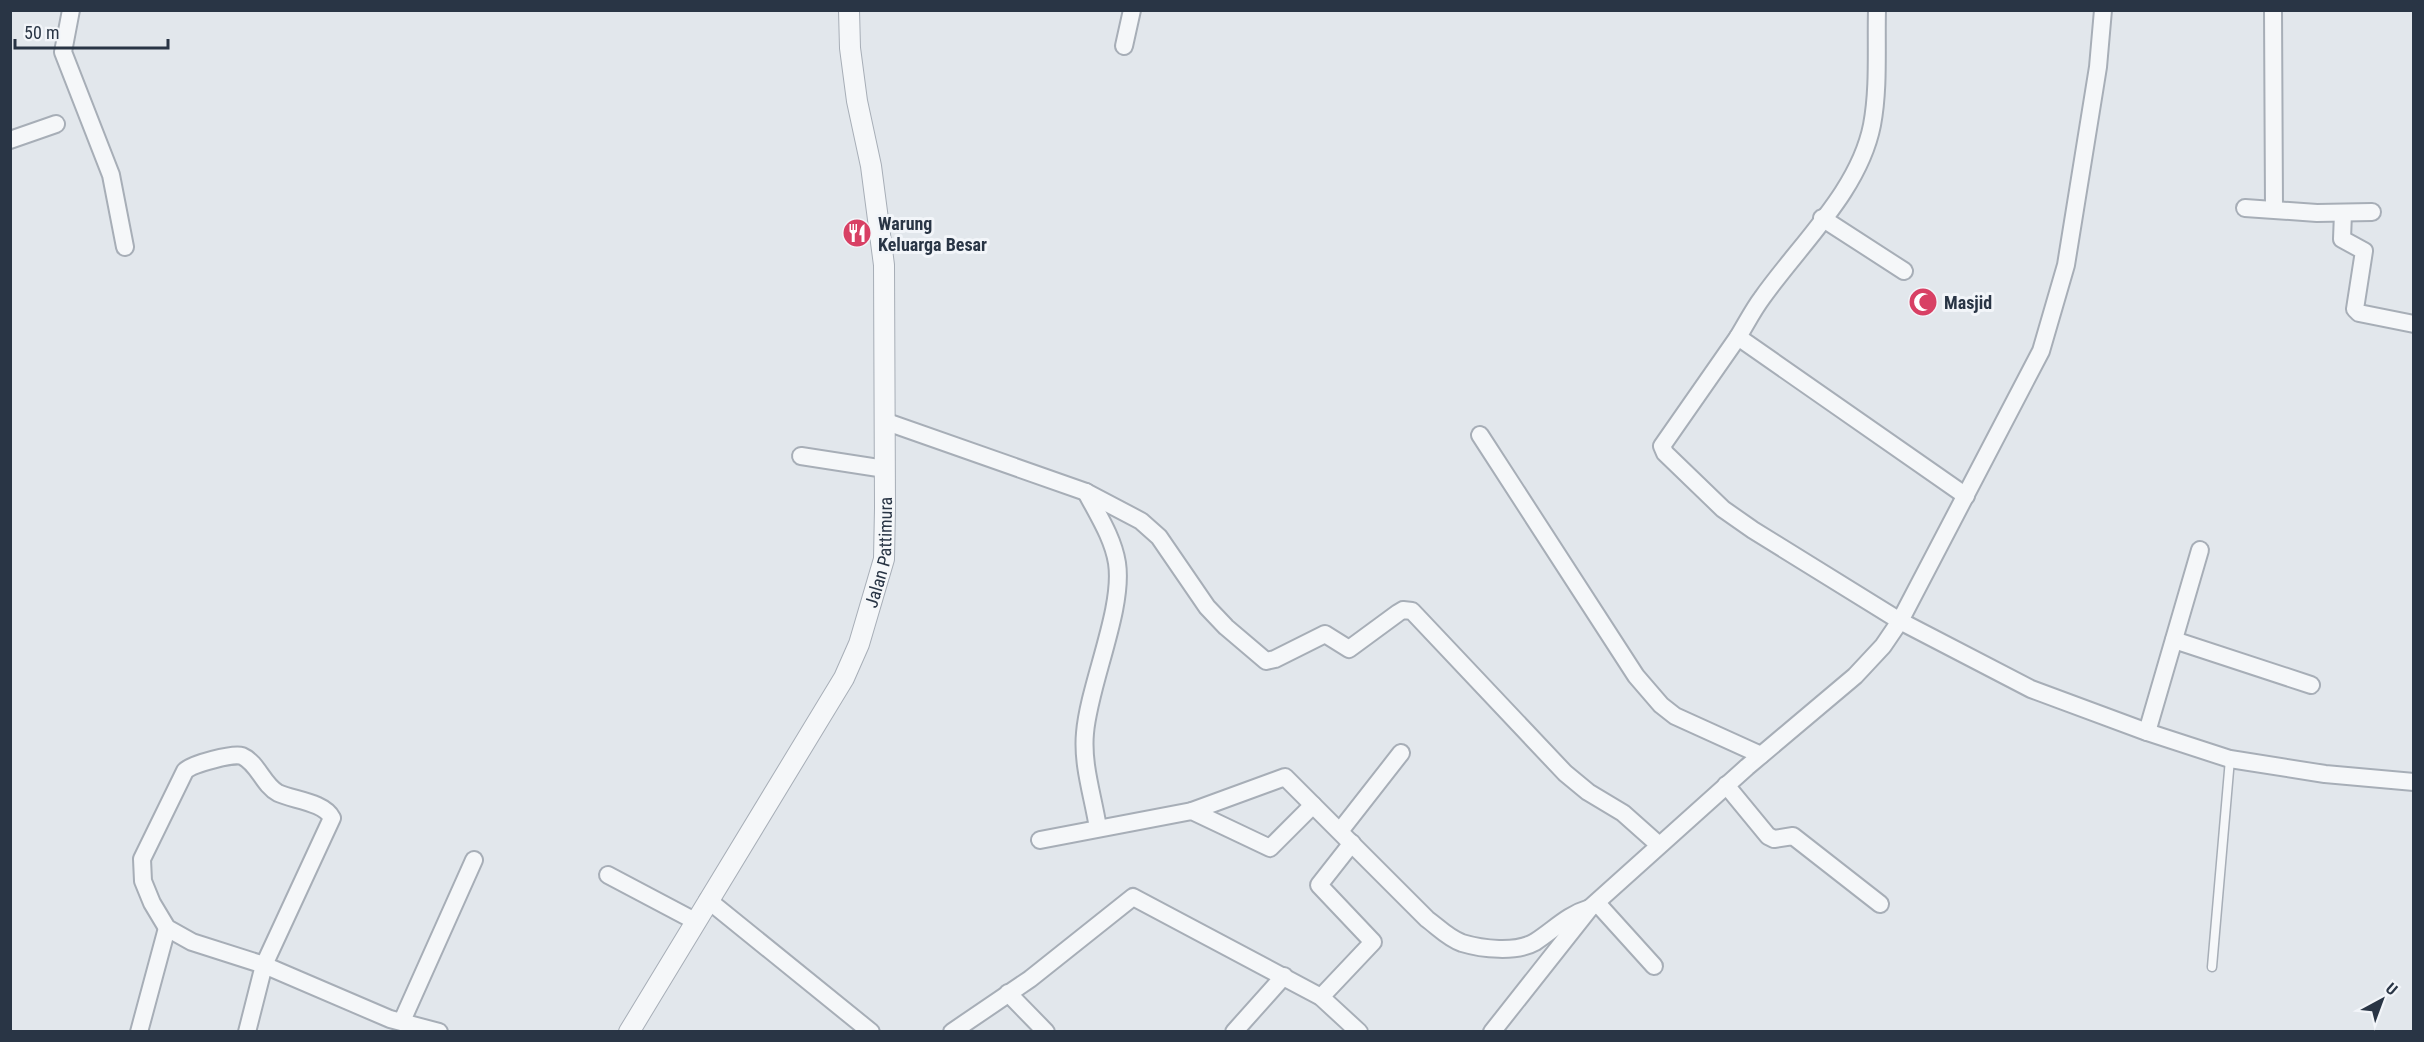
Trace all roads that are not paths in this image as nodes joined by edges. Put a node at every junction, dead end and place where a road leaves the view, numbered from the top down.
1 (71, 10) edge
2 (849, 10) edge
3 (1132, 10) edge
4 (1877, 10) edge
5 (2103, 10) edge
6 (2273, 10) edge
7 (1124, 46) dead end
8 (56, 124) dead end
9 (10, 140) edge
10 (2245, 208) dead end
11 (2274, 209) junction
12 (2372, 212) dead end
13 (2343, 213) junction
14 (1822, 218) junction
15 (125, 247) dead end
16 (1904, 272) dead end
17 (2414, 324) edge
18 (1738, 337) junction
19 (884, 421) junction
20 (1480, 435) dead end
21 (801, 456) dead end
22 (885, 470) junction
23 (1086, 492) junction
24 (1966, 496) junction
25 (2200, 550) dead end
26 (1900, 621) junction
27 (2174, 640) junction
28 (2310, 685) dead end
29 (2147, 732) junction
30 (1401, 753) dead end
31 (1761, 755) junction
32 (2230, 759) junction
33 (2414, 782) edge
34 (1726, 786) junction
35 (1313, 805) junction
36 (1192, 811) junction
37 (1097, 820) junction
38 (1340, 831) junction
39 (1040, 840) dead end
40 (1353, 843) junction
41 (1659, 845) junction
42 (474, 860) dead end
43 (608, 875) dead end
44 (708, 900) junction
45 (1880, 904) dead end
46 (1593, 905) junction
47 (695, 921) junction
48 (167, 928) junction
49 (264, 965) junction
50 (1654, 966) dead end
51 (2212, 967) dead end
52 (1284, 976) junction
53 (1008, 993) junction
54 (1321, 997) junction
55 (393, 1024) edge
56 (1350, 1029) edge
57 (1494, 1031) edge
58 (139, 1032) edge
59 (247, 1032) edge
60 (439, 1032) edge
61 (629, 1032) edge
62 (871, 1032) edge
63 (952, 1032) edge
64 (1046, 1032) edge
65 (1234, 1032) edge

1 - 15 street
2 - 19 street, Jalan Pattimura
3 - 7 street
4 - 14 street
5 - 24 street
6 - 11 street
8 - 9 street
10 - 11 street
11 - 13 street
12 - 13 street
13 - 17 street
14 - 16 street
14 - 18 street
18 - 24 street
18 - 26 street
19 - 22 street, Jalan Pattimura
19 - 23 street
20 - 31 street
21 - 22 street
22 - 44 street, Jalan Pattimura
23 - 37 street
23 - 41 street
24 - 26 street
25 - 27 street
26 - 29 street
26 - 31 street
27 - 28 street
27 - 29 street
29 - 32 street
30 - 38 street
31 - 34 street
32 - 33 street
32 - 51 lane
34 - 41 street
34 - 45 street
35 - 36 street
35 - 36 street
35 - 38 street
36 - 37 street
37 - 39 street
38 - 40 street
40 - 46 street
40 - 54 street
41 - 46 street
42 - 55 street
43 - 47 street
44 - 47 street, Jalan Pattimura
44 - 62 street
46 - 50 street
46 - 57 street
47 - 61 street, Jalan Pattimura
48 - 49 street
48 - 49 street
48 - 58 street
49 - 55 street
49 - 59 street
52 - 53 street
52 - 54 street
52 - 65 street
53 - 63 street
53 - 64 street
54 - 56 street
55 - 60 street

